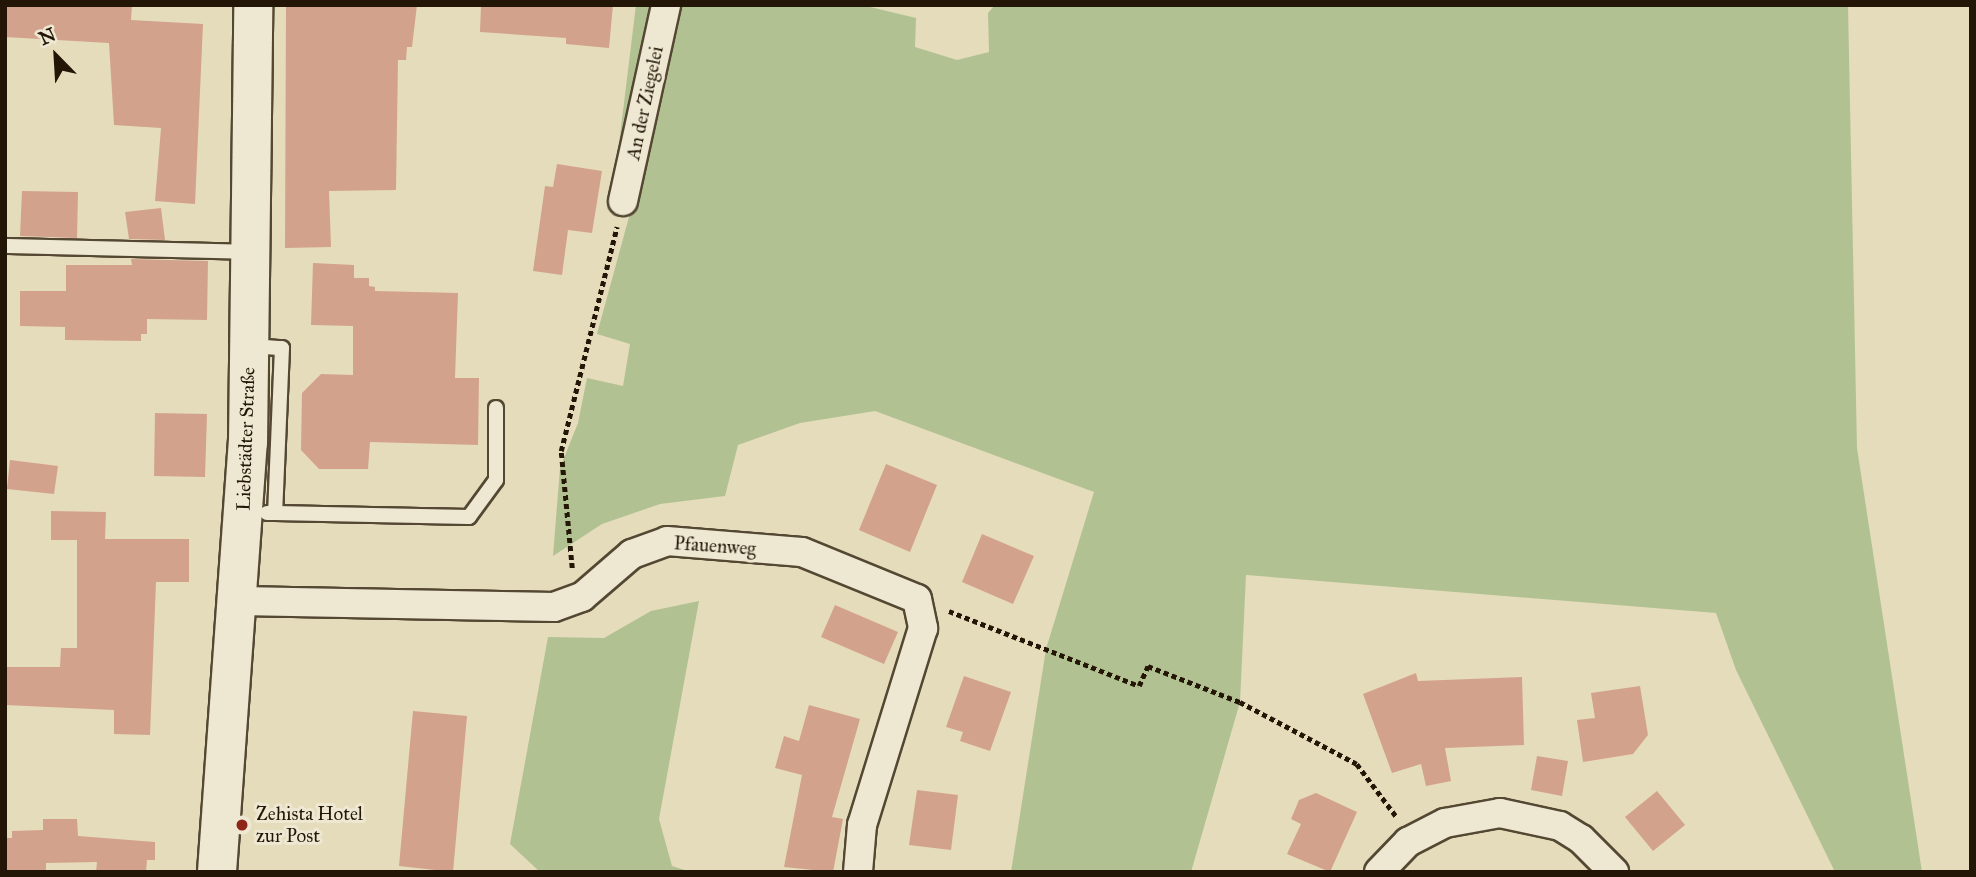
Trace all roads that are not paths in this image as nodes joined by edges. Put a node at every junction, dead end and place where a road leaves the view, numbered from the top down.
1 (253, 5) edge
2 (666, 5) edge
3 (623, 201) road end
4 (5, 246) edge
5 (249, 252) junction
6 (496, 408) dead end
7 (260, 513) junction
8 (240, 601) junction
9 (218, 872) edge
10 (858, 872) edge
11 (1379, 872) edge
12 (1614, 872) edge

1 - 5 main road, Liebstädter Straße
2 - 3 street, An der Ziegelei
4 - 5 lane
5 - 7 main road, Liebstädter Straße
6 - 7 lane
7 - 8 main road, Liebstädter Straße
8 - 9 main road, Liebstädter Straße
8 - 10 street, Pfauenweg
11 - 12 street

